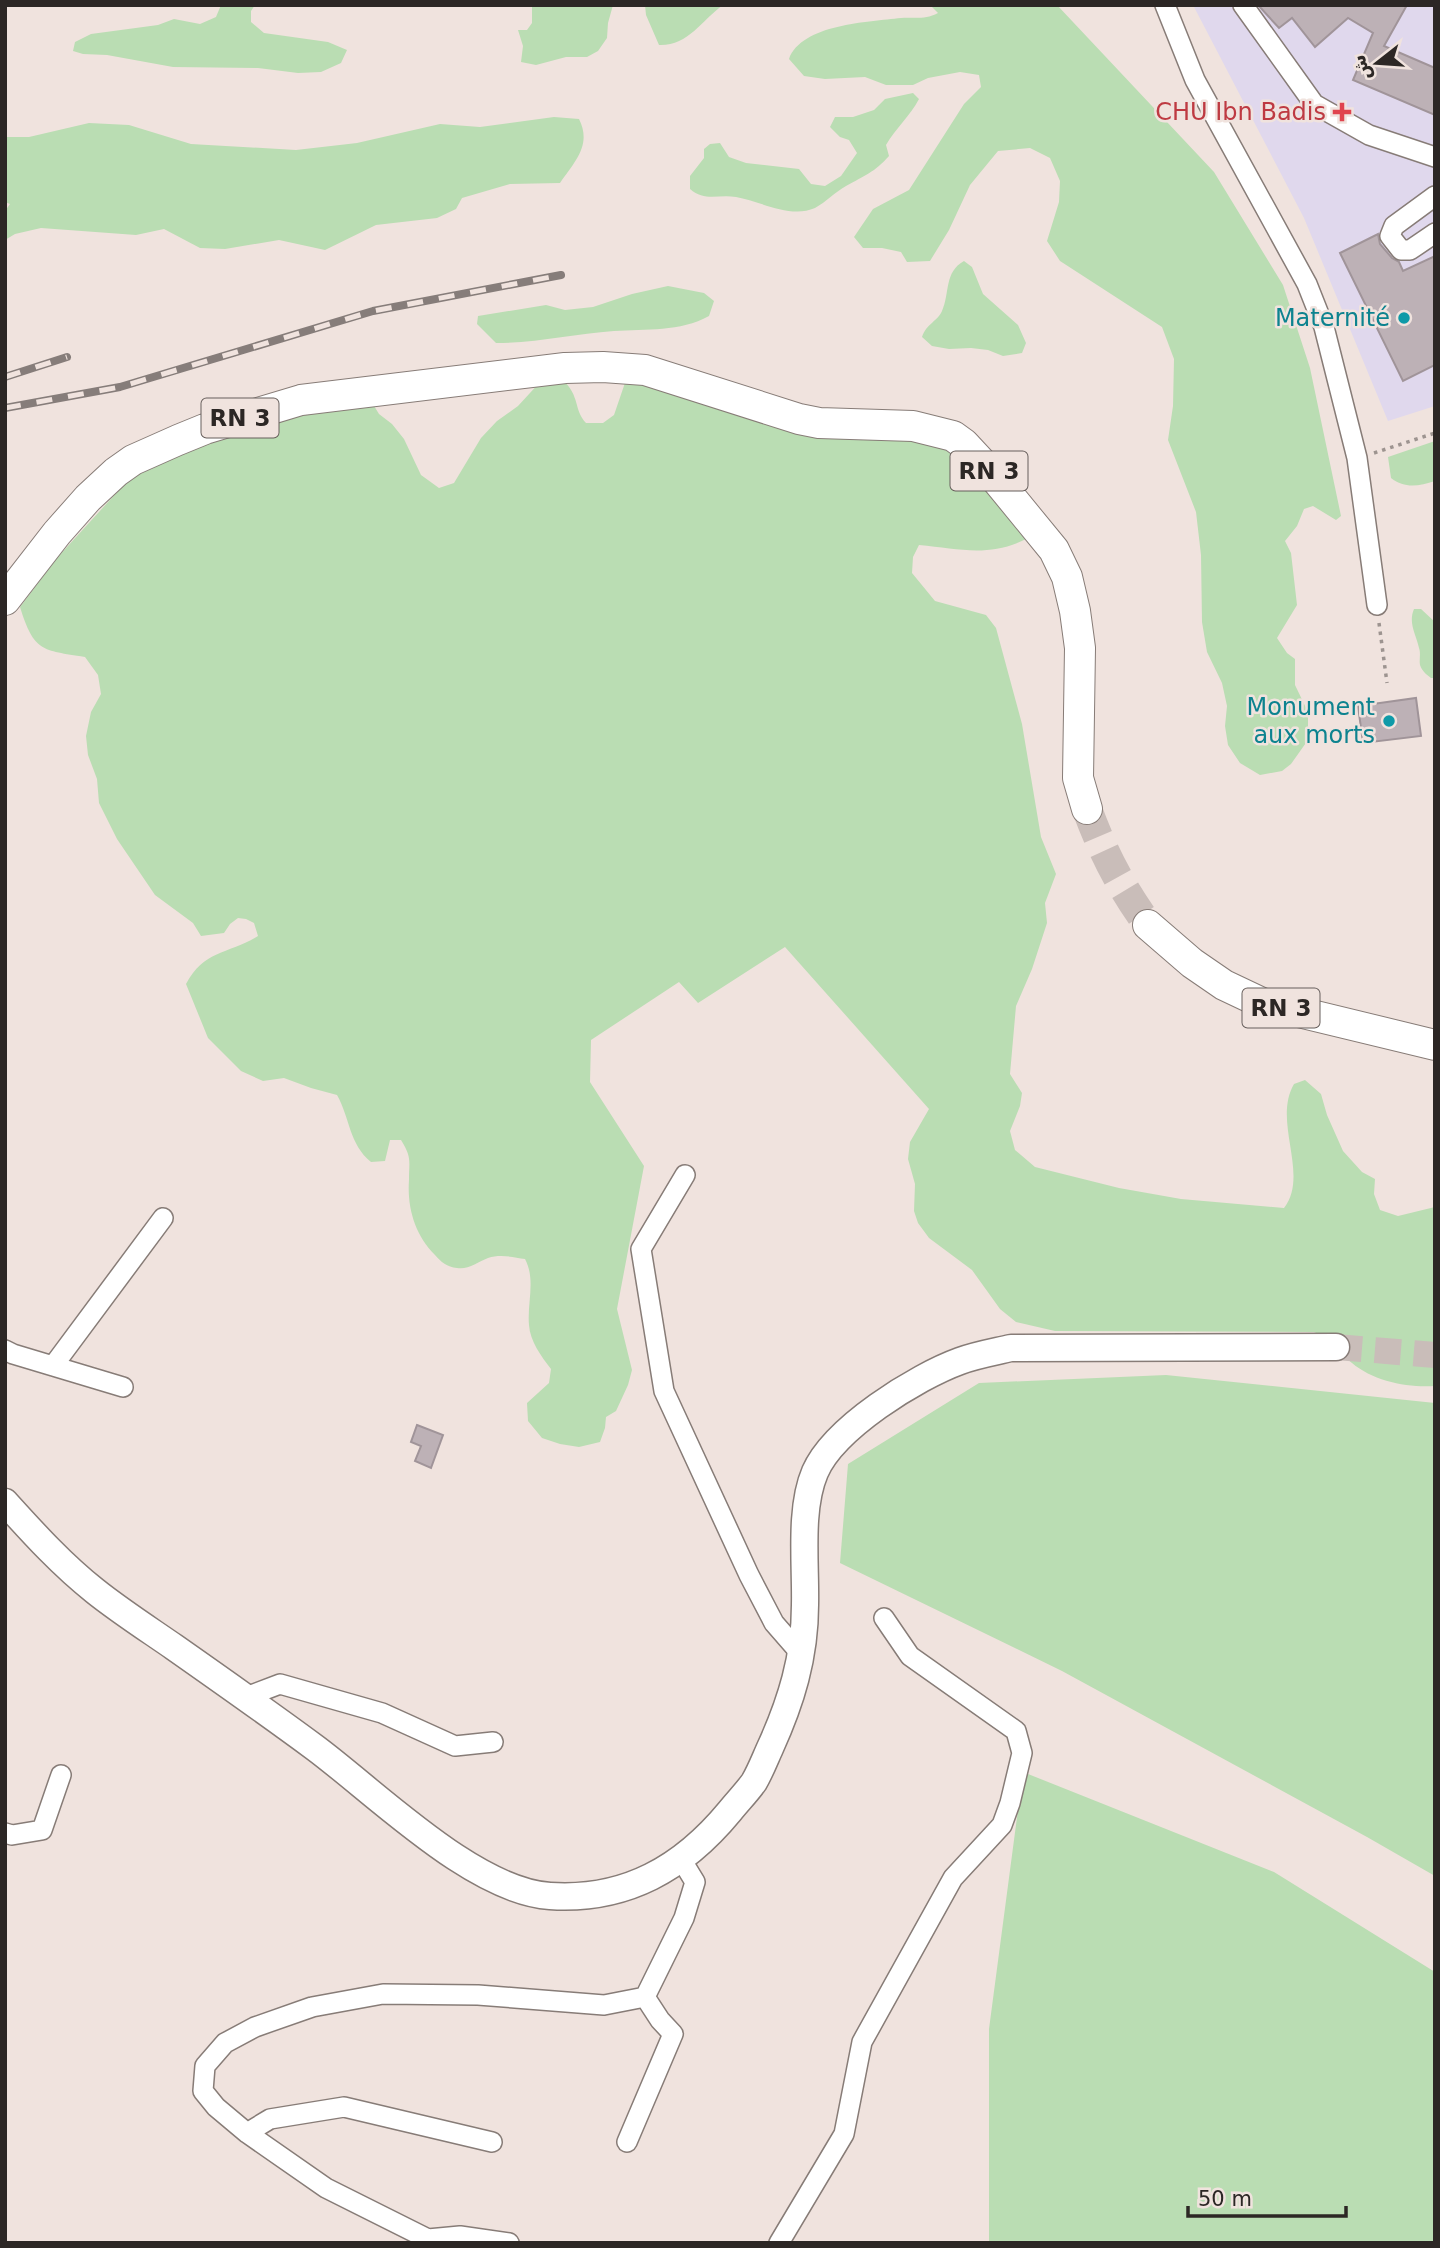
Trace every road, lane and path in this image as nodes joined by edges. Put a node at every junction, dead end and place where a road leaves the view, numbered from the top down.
1 (1165, 5) edge
2 (1243, 5) edge
3 (1435, 157) edge
4 (1435, 196) edge
5 (1435, 233) edge
6 (1435, 433) edge
7 (1357, 458) junction
8 (5, 600) edge
9 (1377, 605) joint
10 (1387, 683) dead end
11 (1087, 809) tunnel mouth
12 (1148, 925) tunnel mouth
13 (1435, 1045) edge
14 (685, 1175) dead end
15 (163, 1218) dead end
16 (1336, 1347) tunnel mouth
17 (5, 1350) edge
18 (53, 1366) junction
19 (123, 1387) dead end
20 (5, 1502) edge
21 (884, 1618) dead end
22 (801, 1654) junction
23 (246, 1697) junction
24 (493, 1742) dead end
25 (61, 1775) dead end
26 (5, 1833) edge
27 (681, 1859) junction
28 (645, 1997) junction
29 (247, 2133) junction
30 (492, 2142) dead end
31 (627, 2142) dead end
32 (428, 2241) edge
33 (509, 2243) edge
34 (779, 2243) edge

1 - 7 street
2 - 3 street
4 - 5 street
6 - 7 path
7 - 9 street
8 - 11 main road, RN 3
9 - 10 path
12 - 13 main road, RN 3
14 - 22 street
15 - 18 street
16 - 22 main road
17 - 18 street
18 - 19 street
20 - 23 main road
21 - 34 street
22 - 27 main road
23 - 24 street
23 - 27 main road
25 - 26 street
27 - 28 street
28 - 29 street
28 - 31 street
29 - 30 street
29 - 32 street
32 - 33 street

